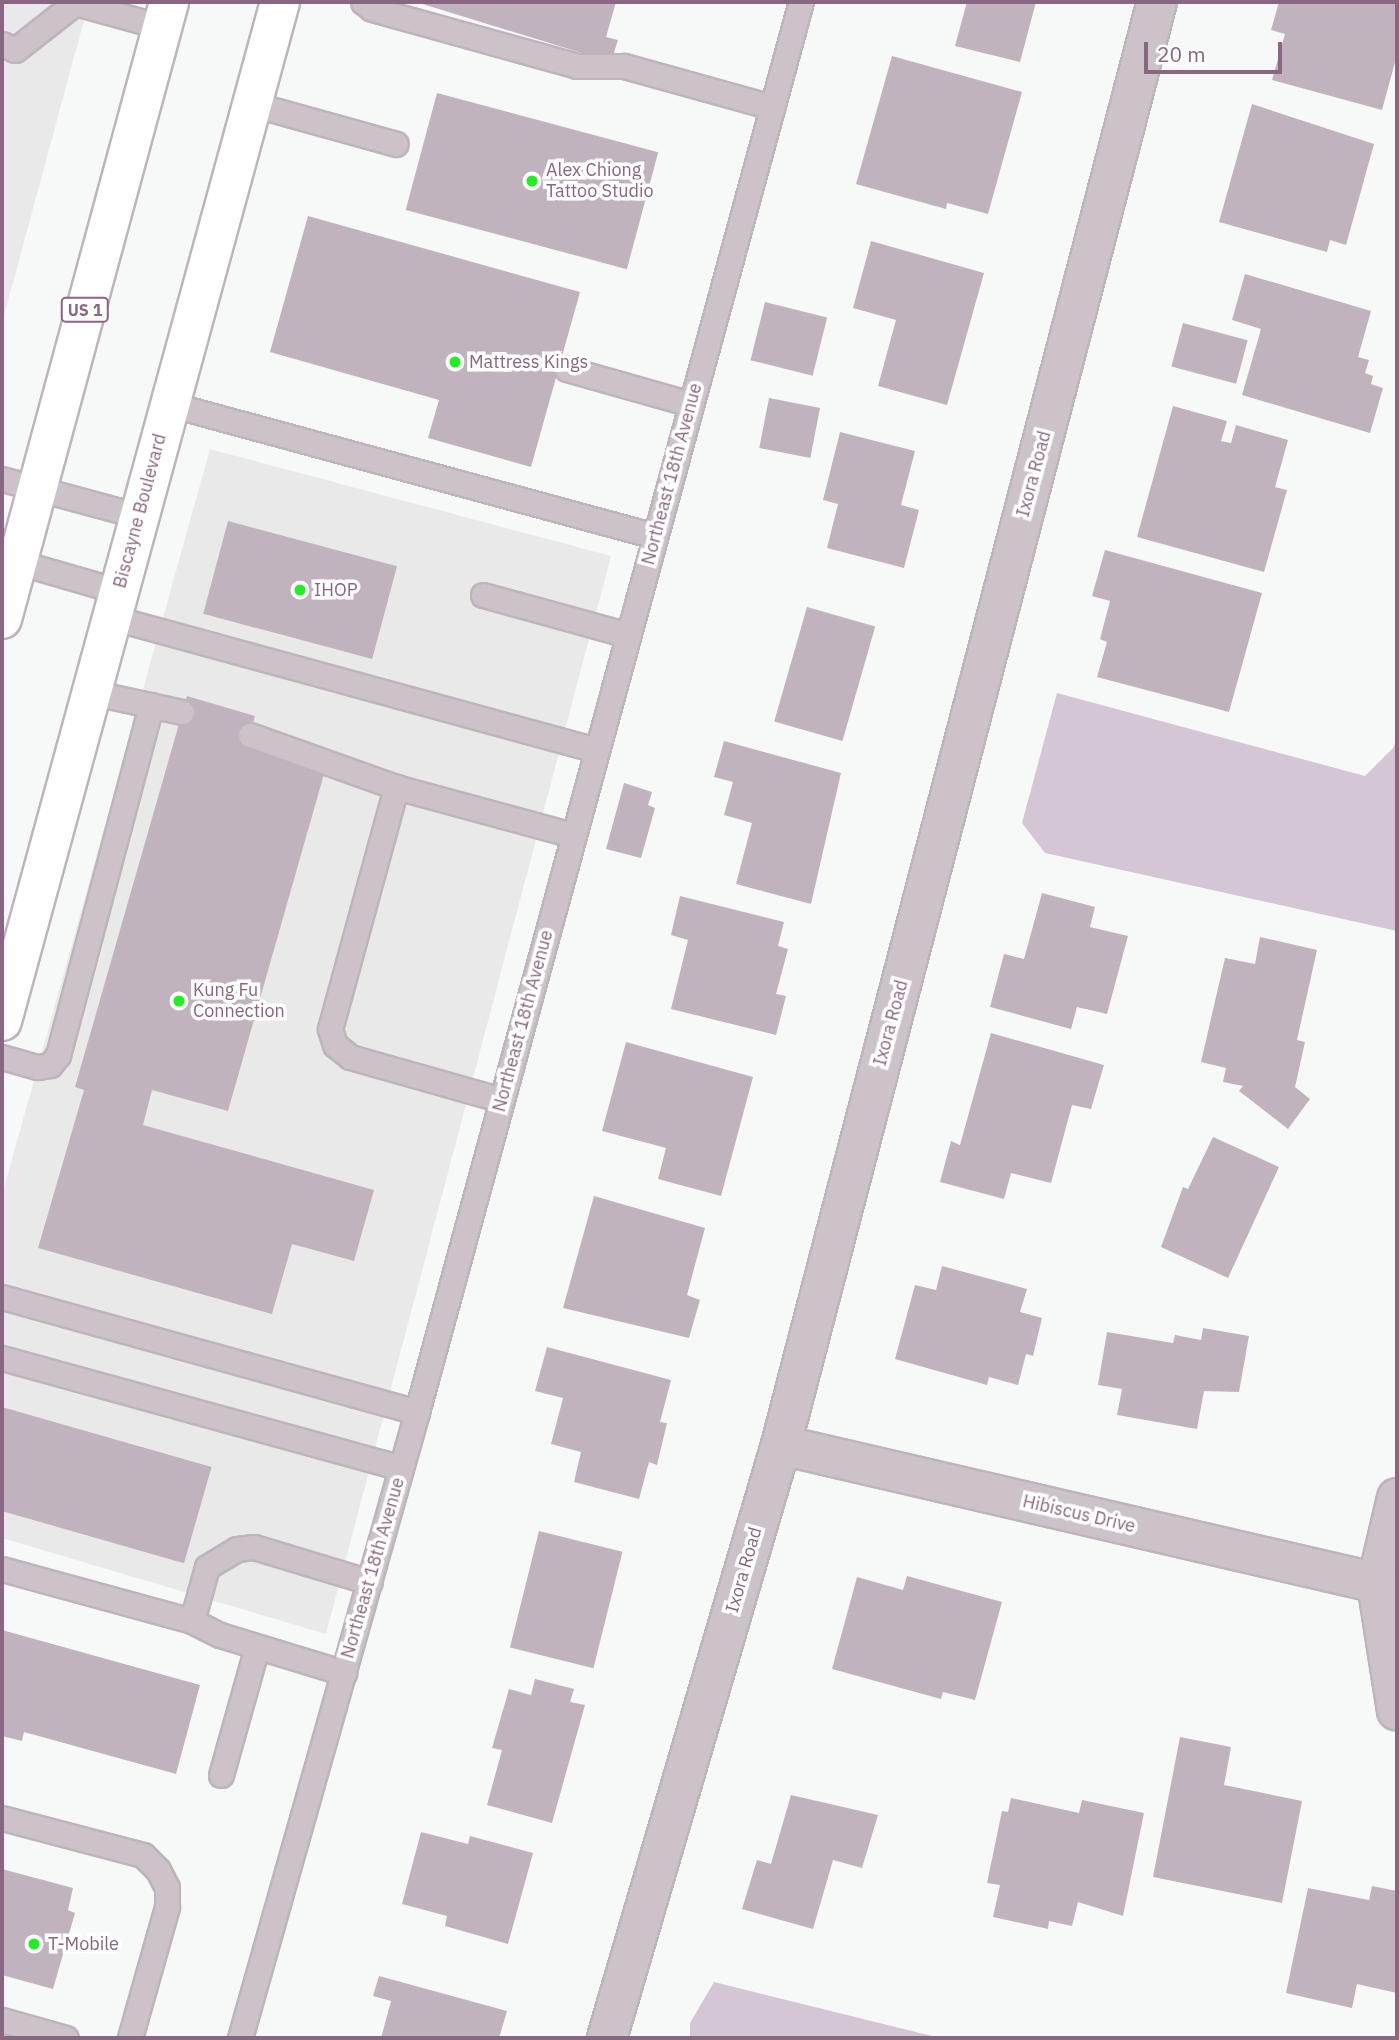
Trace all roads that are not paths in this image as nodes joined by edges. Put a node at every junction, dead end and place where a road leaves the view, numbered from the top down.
1 (75, 2) edge
2 (280, 2) edge
3 (363, 2) edge
4 (801, 2) edge
5 (1157, 2) edge
6 (165, 14) edge
7 (2, 44) edge
8 (252, 104) junction
9 (772, 107) junction
10 (396, 144) dead end
11 (567, 369) dead end
12 (169, 404) junction
13 (691, 404) junction
14 (19, 484) edge
15 (139, 516) junction
16 (655, 536) junction
17 (10, 560) edge
18 (483, 595) dead end
19 (114, 604) junction
20 (2, 619) edge
21 (628, 635) junction
22 (90, 692) junction
23 (151, 705) junction
24 (182, 712) dead end
25 (250, 734) dead end
26 (596, 750) junction
27 (396, 787) junction
28 (573, 835) junction
29 (2, 1021) edge
30 (2, 1057) edge
31 (502, 1100) junction
32 (2, 1297) edge
33 (2, 1358) edge
34 (417, 1412) junction
35 (781, 1445) junction
36 (401, 1468) junction
37 (1397, 1498) edge
38 (2, 1569) edge
39 (370, 1582) junction
40 (1377, 1583) junction
41 (192, 1621) junction
42 (257, 1647) junction
43 (344, 1673) junction
44 (1397, 1710) edge
45 (221, 1776) dead end
46 (2, 1818) edge
47 (2, 2020) edge
48 (66, 2038) edge
49 (130, 2038) edge
50 (240, 2038) edge
51 (607, 2038) edge

1 - 6 lane
1 - 7 lane
2 - 8 main road, Biscayne Boulevard
3 - 9 lane
4 - 9 lane, Northeast 18th Avenue
5 - 35 street, Ixora Road
6 - 14 main road, US 1
8 - 10 lane
8 - 12 main road, Biscayne Boulevard
9 - 13 lane, Northeast 18th Avenue
11 - 13 lane
12 - 15 main road, Biscayne Boulevard
12 - 16 lane
13 - 16 lane, Northeast 18th Avenue
14 - 15 lane
14 - 17 main road, US 1
15 - 19 main road, Biscayne Boulevard
16 - 21 lane, Northeast 18th Avenue
17 - 19 lane
17 - 20 main road, US 1
18 - 21 lane
19 - 22 main road, Biscayne Boulevard
19 - 26 lane
21 - 26 lane, Northeast 18th Avenue
22 - 23 lane
22 - 29 main road, Biscayne Boulevard
23 - 24 lane
23 - 30 lane
25 - 27 lane
26 - 28 lane, Northeast 18th Avenue
27 - 28 lane
27 - 31 lane
28 - 31 lane, Northeast 18th Avenue
31 - 34 lane, Northeast 18th Avenue
32 - 34 lane
33 - 36 lane
34 - 36 lane, Northeast 18th Avenue
35 - 40 street, Hibiscus Drive
35 - 51 street, Ixora Road
36 - 39 lane, Northeast 18th Avenue
37 - 40 street
38 - 41 lane
39 - 41 lane
39 - 43 lane, Northeast 18th Avenue
40 - 44 street
41 - 42 lane
42 - 43 lane
42 - 45 lane
43 - 50 lane, Northeast 18th Avenue
46 - 49 lane
47 - 48 lane

